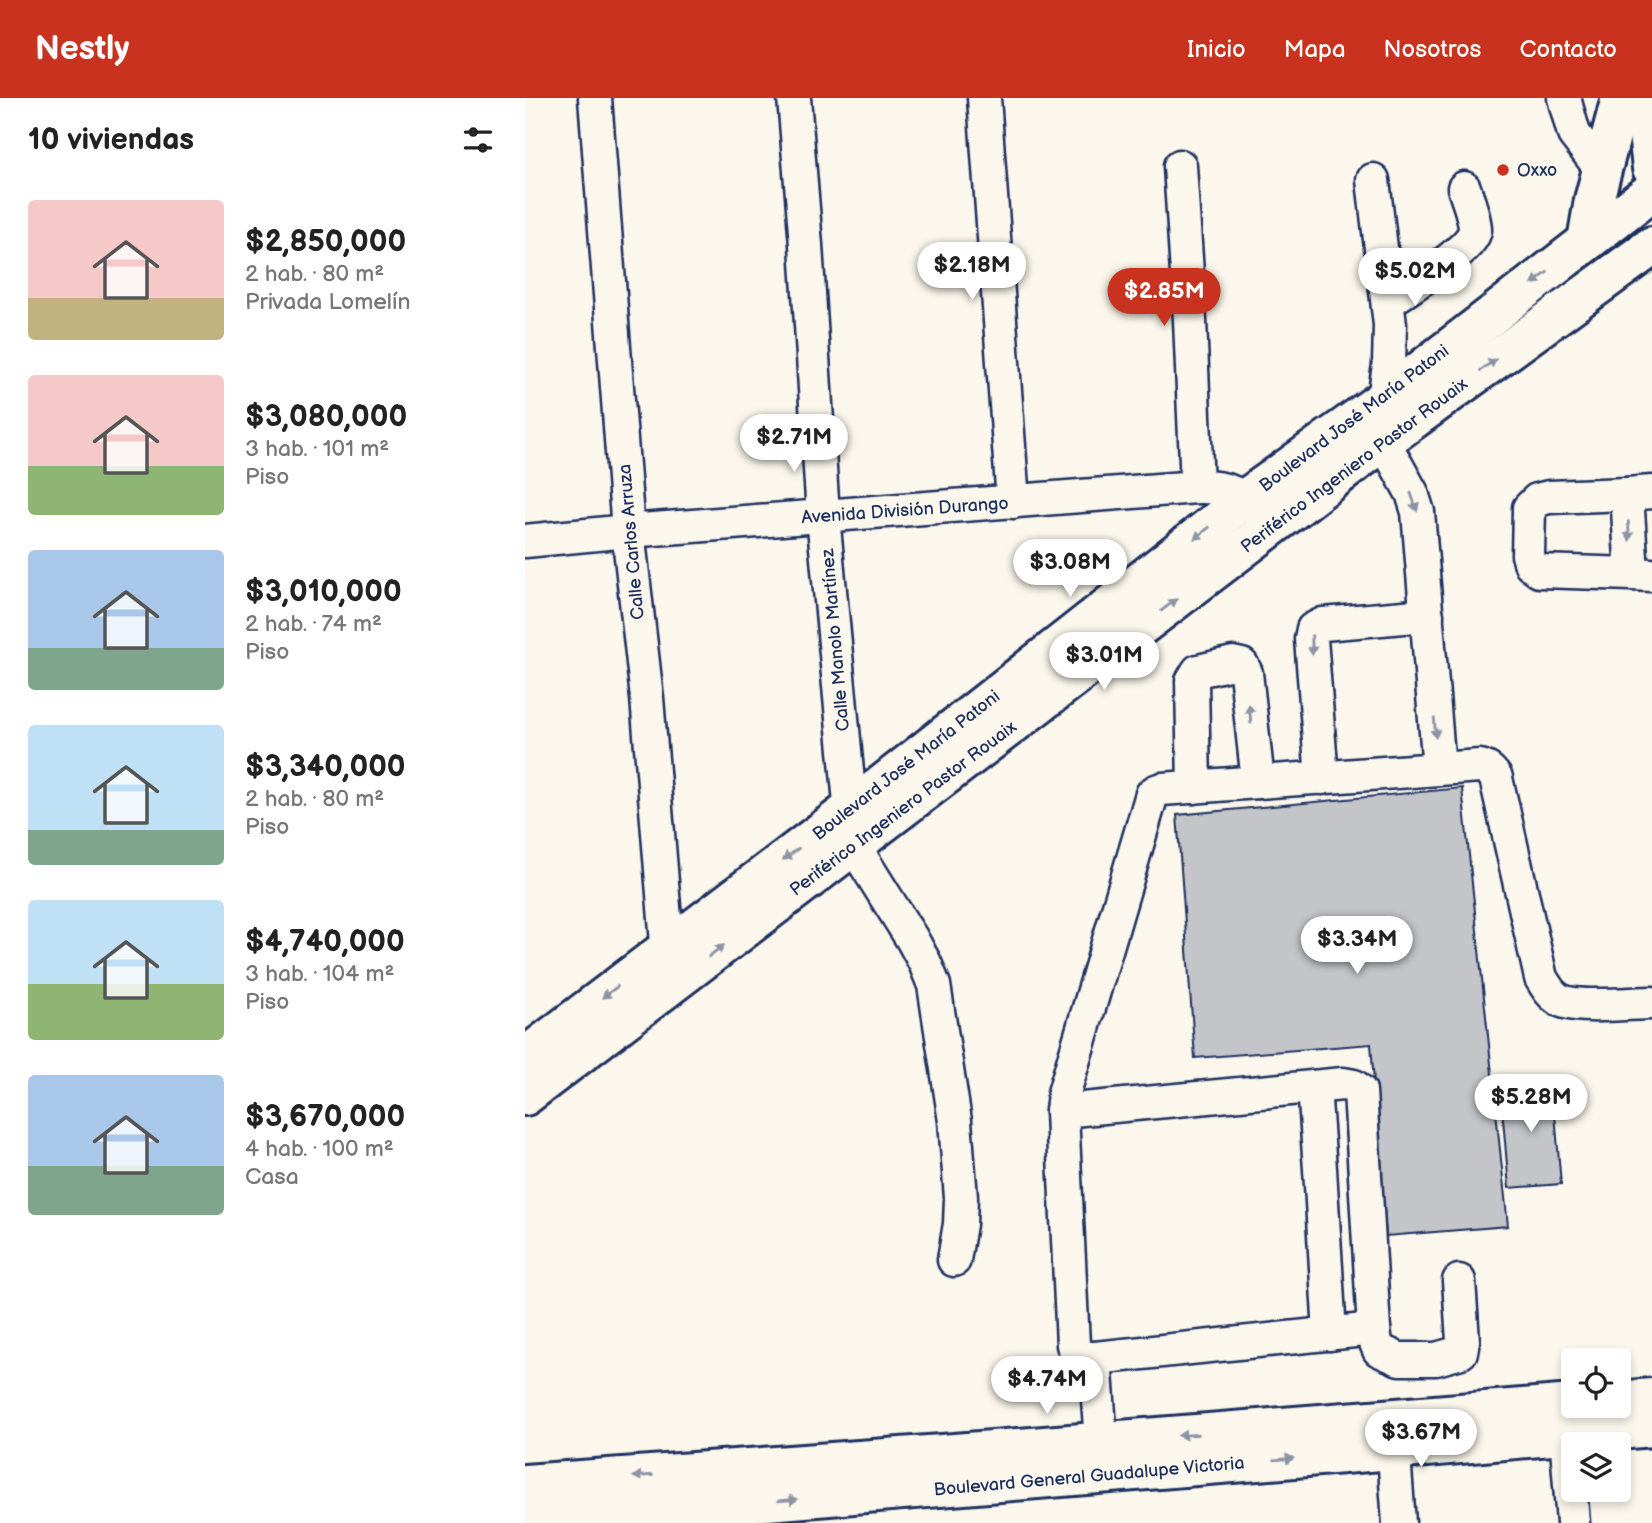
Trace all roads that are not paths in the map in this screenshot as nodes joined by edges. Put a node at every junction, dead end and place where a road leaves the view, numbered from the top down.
1 (595, 98) edge
2 (794, 98) edge
3 (984, 98) edge
4 (1564, 98) edge
5 (1621, 98) edge
6 (1644, 98) edge
7 (1180, 166) dead end
8 (1652, 168) edge
9 (1601, 169) junction
10 (1373, 180) dead end
11 (1464, 188) dead end
12 (1652, 191) edge
13 (1587, 241) junction
14 (1652, 246) edge
15 (1388, 302) junction
16 (1384, 398) junction
17 (1385, 440) junction
18 (1197, 487) junction
19 (1639, 493) edge
20 (1245, 499) junction
21 (1013, 502) junction
22 (823, 516) junction
23 (1273, 525) junction
24 (628, 531) junction
25 (525, 541) edge
26 (1642, 575) edge
27 (1427, 615) junction
28 (1439, 769) junction
29 (1322, 778) junction
30 (1258, 782) junction
31 (1194, 787) junction
32 (852, 827) junction
33 (667, 948) junction
34 (670, 986) junction
35 (1652, 1003) edge
36 (525, 1057) edge
37 (1314, 1087) junction
38 (525, 1096) edge
39 (1062, 1111) junction
40 (954, 1260) dead end
41 (1459, 1281) dead end
42 (1374, 1329) junction
43 (1330, 1334) junction
44 (1095, 1358) junction
45 (1652, 1398) edge
46 (1631, 1400) edge
47 (1570, 1420) edge
48 (1652, 1427) edge
49 (1392, 1435) junction
50 (1101, 1442) junction
51 (943, 1471) junction
52 (525, 1484) edge
53 (689, 1502) edge
54 (525, 1521) edge
55 (1399, 1523) edge
56 (1573, 1523) edge

1 - 24 street, Calle Carlos Arruza
2 - 22 street, Calle Manolo Martínez
3 - 21 street
4 - 9 street
5 - 9 main road
6 - 8 main road
7 - 18 street
9 - 13 main road
10 - 15 street
11 - 15 street
12 - 13 main road, Boulevard José María Patoni
13 -> 16 main road, Boulevard José María Patoni
17 -> 14 main road, Periférico Ingeniero Pastor Rouaix
15 - 16 street
16 - 17 street
16 - 20 main road, Boulevard José María Patoni
17 - 23 main road, Periférico Ingeniero Pastor Rouaix
17 -> 27 street
18 - 20 street, Avenida División Durango
18 - 21 street, Avenida División Durango
19 -> 26 street
19 - 26 street
20 - 23 street, Avenida División Durango
20 -> 32 main road, Boulevard José María Patoni
21 - 22 street, Avenida División Durango
22 - 24 street, Avenida División Durango
22 - 32 street, Calle Manolo Martínez
32 -> 23 main road, Periférico Ingeniero Pastor Rouaix
24 - 25 street, Avenida División Durango
24 - 33 street, Calle Carlos Arruza
27 -> 28 street
27 -> 29 street
28 - 29 street
28 - 35 street
29 - 30 street
30 - 31 street
30 -> 31 street
31 - 39 street
32 -> 33 main road, Boulevard José María Patoni
34 -> 32 main road, Periférico Ingeniero Pastor Rouaix
32 - 40 street
33 - 34 street, Calle Carlos Arruza
33 -> 36 main road, Boulevard José María Patoni
34 - 38 main road, Periférico Ingeniero Pastor Rouaix
37 - 39 street
37 - 42 street
37 - 43 street
39 - 44 street
41 - 42 street
42 - 43 street
43 - 44 street
44 - 50 street
45 - 46 main road
47 - 48 main road, Boulevard General Guadalupe Victoria
47 - 49 main road, Boulevard General Guadalupe Victoria
47 - 56 street
49 -> 50 main road, Boulevard General Guadalupe Victoria
51 -> 49 main road, Boulevard General Guadalupe Victoria
49 - 55 street
50 - 51 main road, Boulevard General Guadalupe Victoria
51 - 53 main road, Boulevard General Guadalupe Victoria
53 -> 52 main road, Boulevard General Guadalupe Victoria
53 - 54 main road, Boulevard General Guadalupe Victoria

